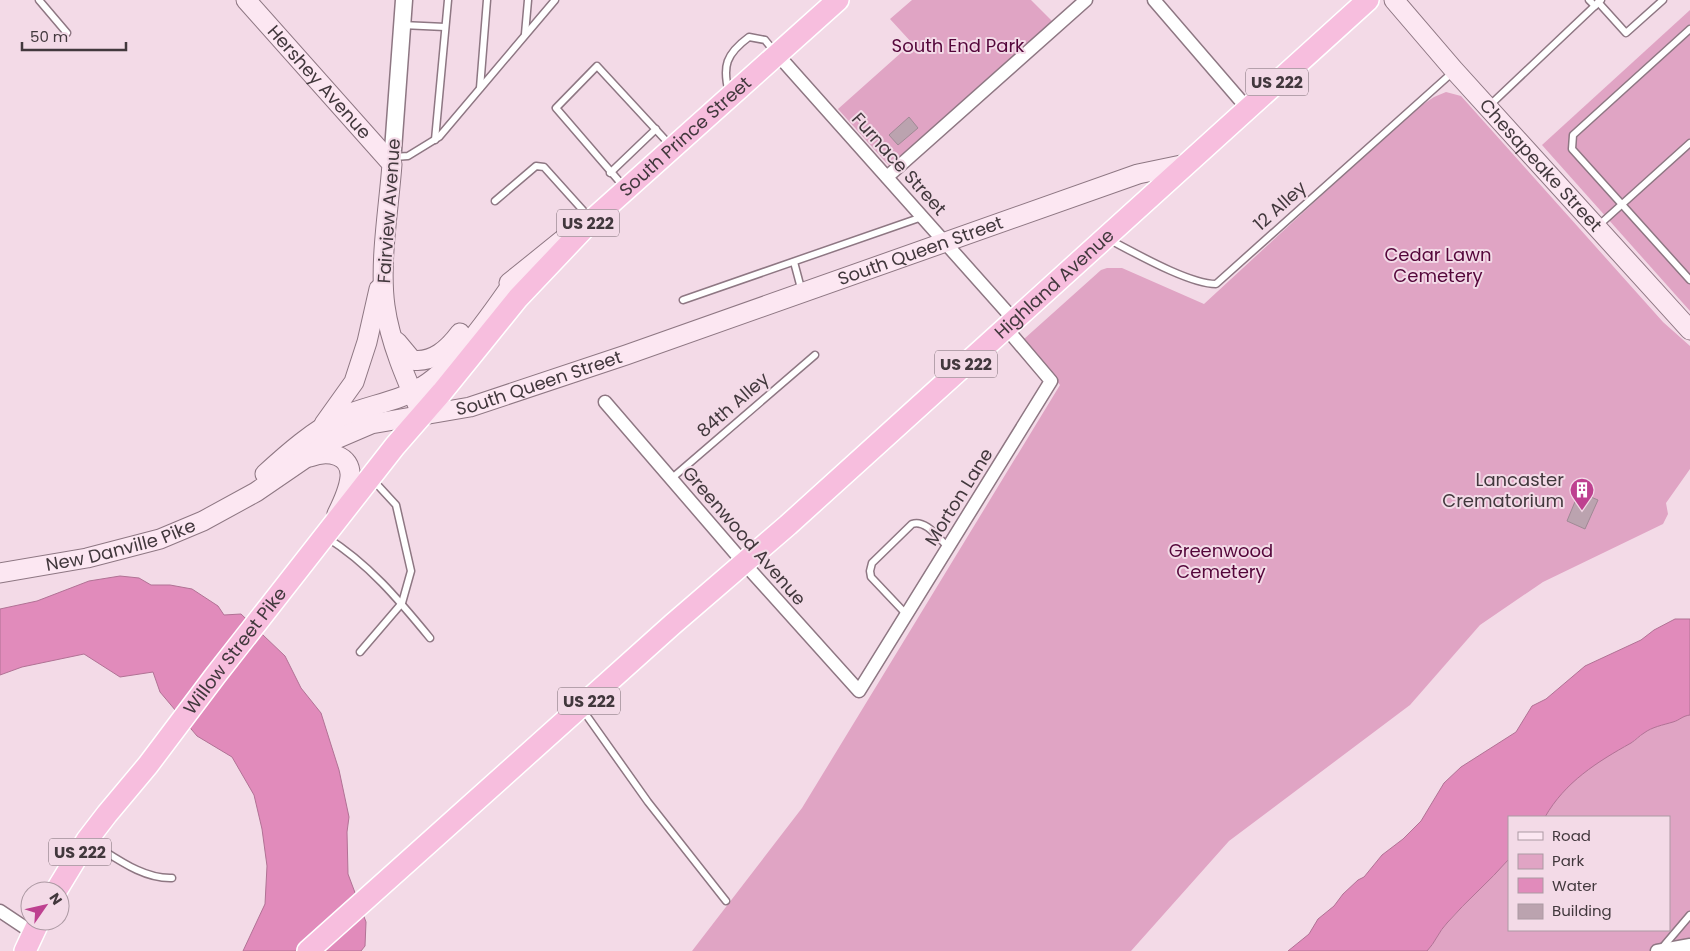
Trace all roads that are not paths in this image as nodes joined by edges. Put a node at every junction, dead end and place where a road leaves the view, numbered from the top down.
1 (39, 0) edge
2 (246, 0) edge
3 (404, 0) edge
4 (448, 0) edge
5 (487, 0) edge
6 (528, 0) edge
7 (555, 0) edge
8 (838, 0) edge
9 (1086, 0) edge
10 (1154, 0) edge
11 (1368, 0) edge
12 (1394, 0) edge
13 (1589, 0) edge
14 (1662, 0) edge
15 (1598, 3) edge
16 (402, 25) junction
17 (446, 27) junction
18 (1690, 29) edge
19 (67, 34) dead end
20 (525, 35) junction
21 (777, 54) junction
22 (1454, 70) junction
23 (480, 89) junction
24 (730, 97) junction
25 (1488, 107) junction
26 (1247, 108) junction
27 (656, 129) junction
28 (435, 140) junction
29 (1690, 143) edge
30 (672, 147) junction
31 (392, 160) junction
32 (1186, 164) junction
33 (610, 172) junction
34 (886, 177) junction
35 (626, 189) junction
36 (495, 201) dead end
37 (1622, 204) junction
38 (922, 217) junction
39 (592, 220) junction
40 (1596, 228) junction
41 (1106, 237) junction
42 (945, 242) junction
43 (794, 262) junction
44 (384, 269) junction
45 (517, 277) junction
46 (1690, 280) edge
47 (802, 293) junction
48 (683, 300) dead end
49 (1010, 324) junction
50 (1690, 330) edge
51 (393, 337) junction
52 (815, 355) dead end
53 (412, 392) junction
54 (605, 402) dead end
55 (422, 415) junction
56 (318, 431) junction
57 (305, 459) junction
58 (371, 478) junction
59 (671, 479) junction
60 (234, 503) junction
61 (325, 537) junction
62 (949, 548) junction
63 (743, 562) junction
64 (0, 572) edge
65 (402, 603) junction
66 (906, 614) junction
67 (430, 638) dead end
68 (360, 652) dead end
69 (859, 691) joint
70 (581, 708) junction
71 (87, 840) junction
72 (172, 878) dead end
73 (62, 881) edge
74 (726, 901) dead end
75 (0, 911) edge
76 (1690, 915) edge
77 (33, 935) edge
78 (1690, 945) edge
79 (308, 951) edge
80 (1658, 951) edge

1 - 19 lane
2 - 31 main road, Hershey Avenue
3 - 16 street, Fairview Avenue
4 - 17 lane
5 - 23 lane
6 - 20 lane
7 - 20 lane
8 - 21 highway, South Prince Street / US 222
9 - 34 street
10 - 26 street
11 - 26 highway, US 222
12 - 22 main road, Chesapeake Street
13 - 15 lane
14 - 15 lane
15 - 25 lane
16 - 17 lane
16 - 31 street, Fairview Avenue
17 - 28 lane
18 - 37 lane
20 - 23 lane
21 - 24 highway, South Prince Street / US 222
21 - 24 lane
21 - 34 street, Furnace Street
22 - 25 main road, Chesapeake Street
22 - 41 lane, 12 Alley
23 - 28 lane
24 - 30 highway, South Prince Street / US 222
25 - 40 main road, Chesapeake Street
26 - 32 highway, US 222
27 - 30 lane
27 - 33 lane
27 - 33 lane
28 - 31 lane
29 - 37 lane
30 - 35 highway, South Prince Street / US 222
31 - 44 main road, Fairview Avenue
32 - 41 highway, Highland Avenue / US 222
32 - 42 main road, South Queen Street
33 - 35 lane
34 - 38 street, Furnace Street
35 - 39 highway, South Prince Street / US 222
36 - 39 lane
37 - 40 lane
37 - 46 lane
38 - 42 street, Furnace Street
38 - 43 lane
39 - 45 main road
39 - 55 highway, South Prince Street / US 222
40 - 50 main road, Chesapeake Street
41 - 49 highway, Highland Avenue / US 222
42 - 47 main road, South Queen Street
42 - 49 street, Furnace Street
43 - 47 lane
43 - 48 lane
44 - 51 main road, Fairview Avenue
44 - 56 main road
45 - 51 main road
45 - 53 main road, New Danville Pike
47 - 55 main road, South Queen Street
49 - 62 street, Morton Lane
49 - 63 highway, Highland Avenue / US 222
51 - 53 main road, Fairview Avenue
52 - 59 lane, 84th Alley
53 - 55 main road, Fairview Avenue
53 - 56 main road, New Danville Pike
54 - 59 street, Greenwood Avenue
55 - 57 main road, New Danville Pike
55 - 58 highway, Willow Street Pike / US 222
56 - 60 main road, New Danville Pike
57 - 60 main road, New Danville Pike
57 - 61 main road
58 - 61 highway, Willow Street Pike / US 222
58 - 65 lane
59 - 63 street, Greenwood Avenue
60 - 64 main road, New Danville Pike
61 - 65 lane
61 - 71 highway, Willow Street Pike / US 222
62 - 66 street, Morton Lane
62 - 66 lane
63 - 69 street, Greenwood Avenue
63 - 70 highway, US 222
65 - 67 lane
65 - 68 lane
66 - 69 street, Morton Lane
70 - 74 lane
70 - 79 highway, US 222
71 - 72 lane
71 - 73 highway, Willow Street Pike / US 222
75 - 77 street
76 - 80 lane
78 - 80 street

